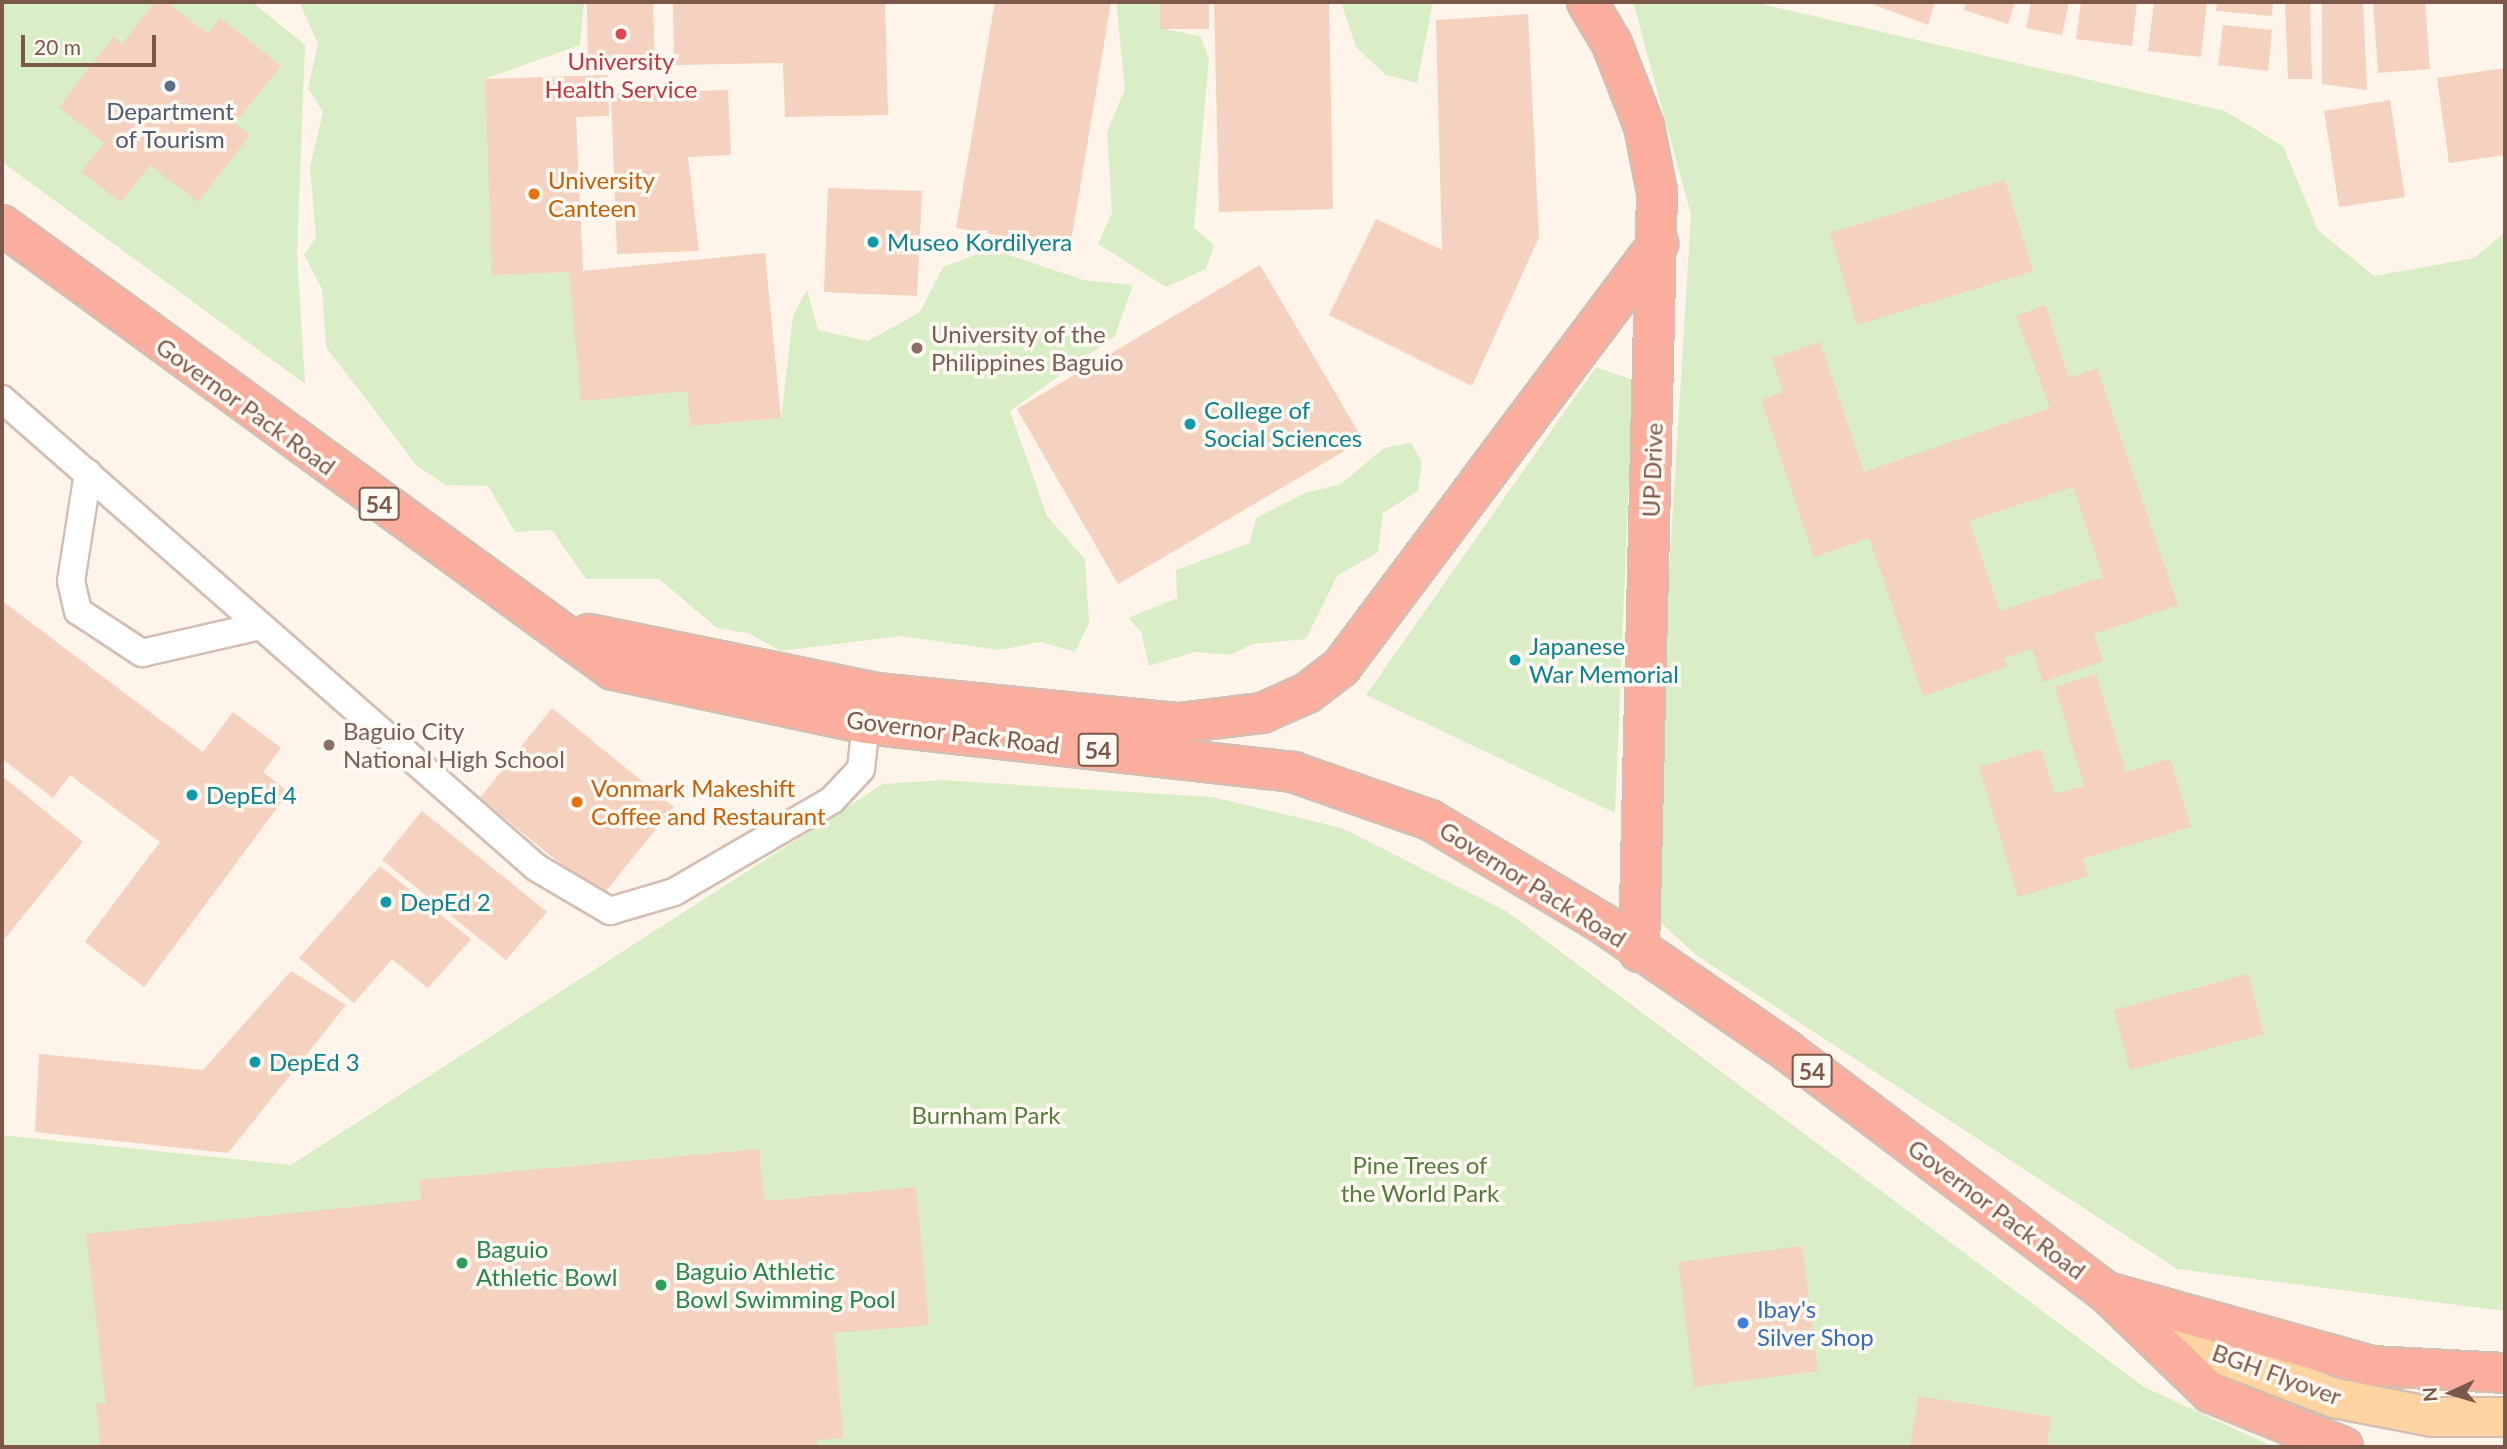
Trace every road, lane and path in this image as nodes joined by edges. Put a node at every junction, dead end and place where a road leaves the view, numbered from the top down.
1 (1587, 2) edge
2 (2, 225) edge
3 (1658, 244) junction
4 (2, 399) edge
5 (88, 473) junction
6 (533, 615) junction
7 (260, 626) junction
8 (866, 724) junction
9 (1639, 952) junction
10 (2105, 1291) junction
11 (2505, 1373) edge
12 (2505, 1416) edge
13 (2343, 1447) edge

1 - 3 highway, UP Drive
2 - 6 highway, Governor Pack Road / 54
3 - 6 highway
3 - 9 highway, UP Drive
4 - 5 lane
5 - 7 lane
5 - 7 lane
6 - 8 highway, Governor Pack Road / 54
7 - 8 lane
8 - 9 highway, Governor Pack Road / 54
9 - 10 highway, Governor Pack Road / 54
10 - 11 highway, Governor Pack Road / 54
10 - 12 main road, BGH Flyover
10 - 13 highway, Governor Pack Road / 54

